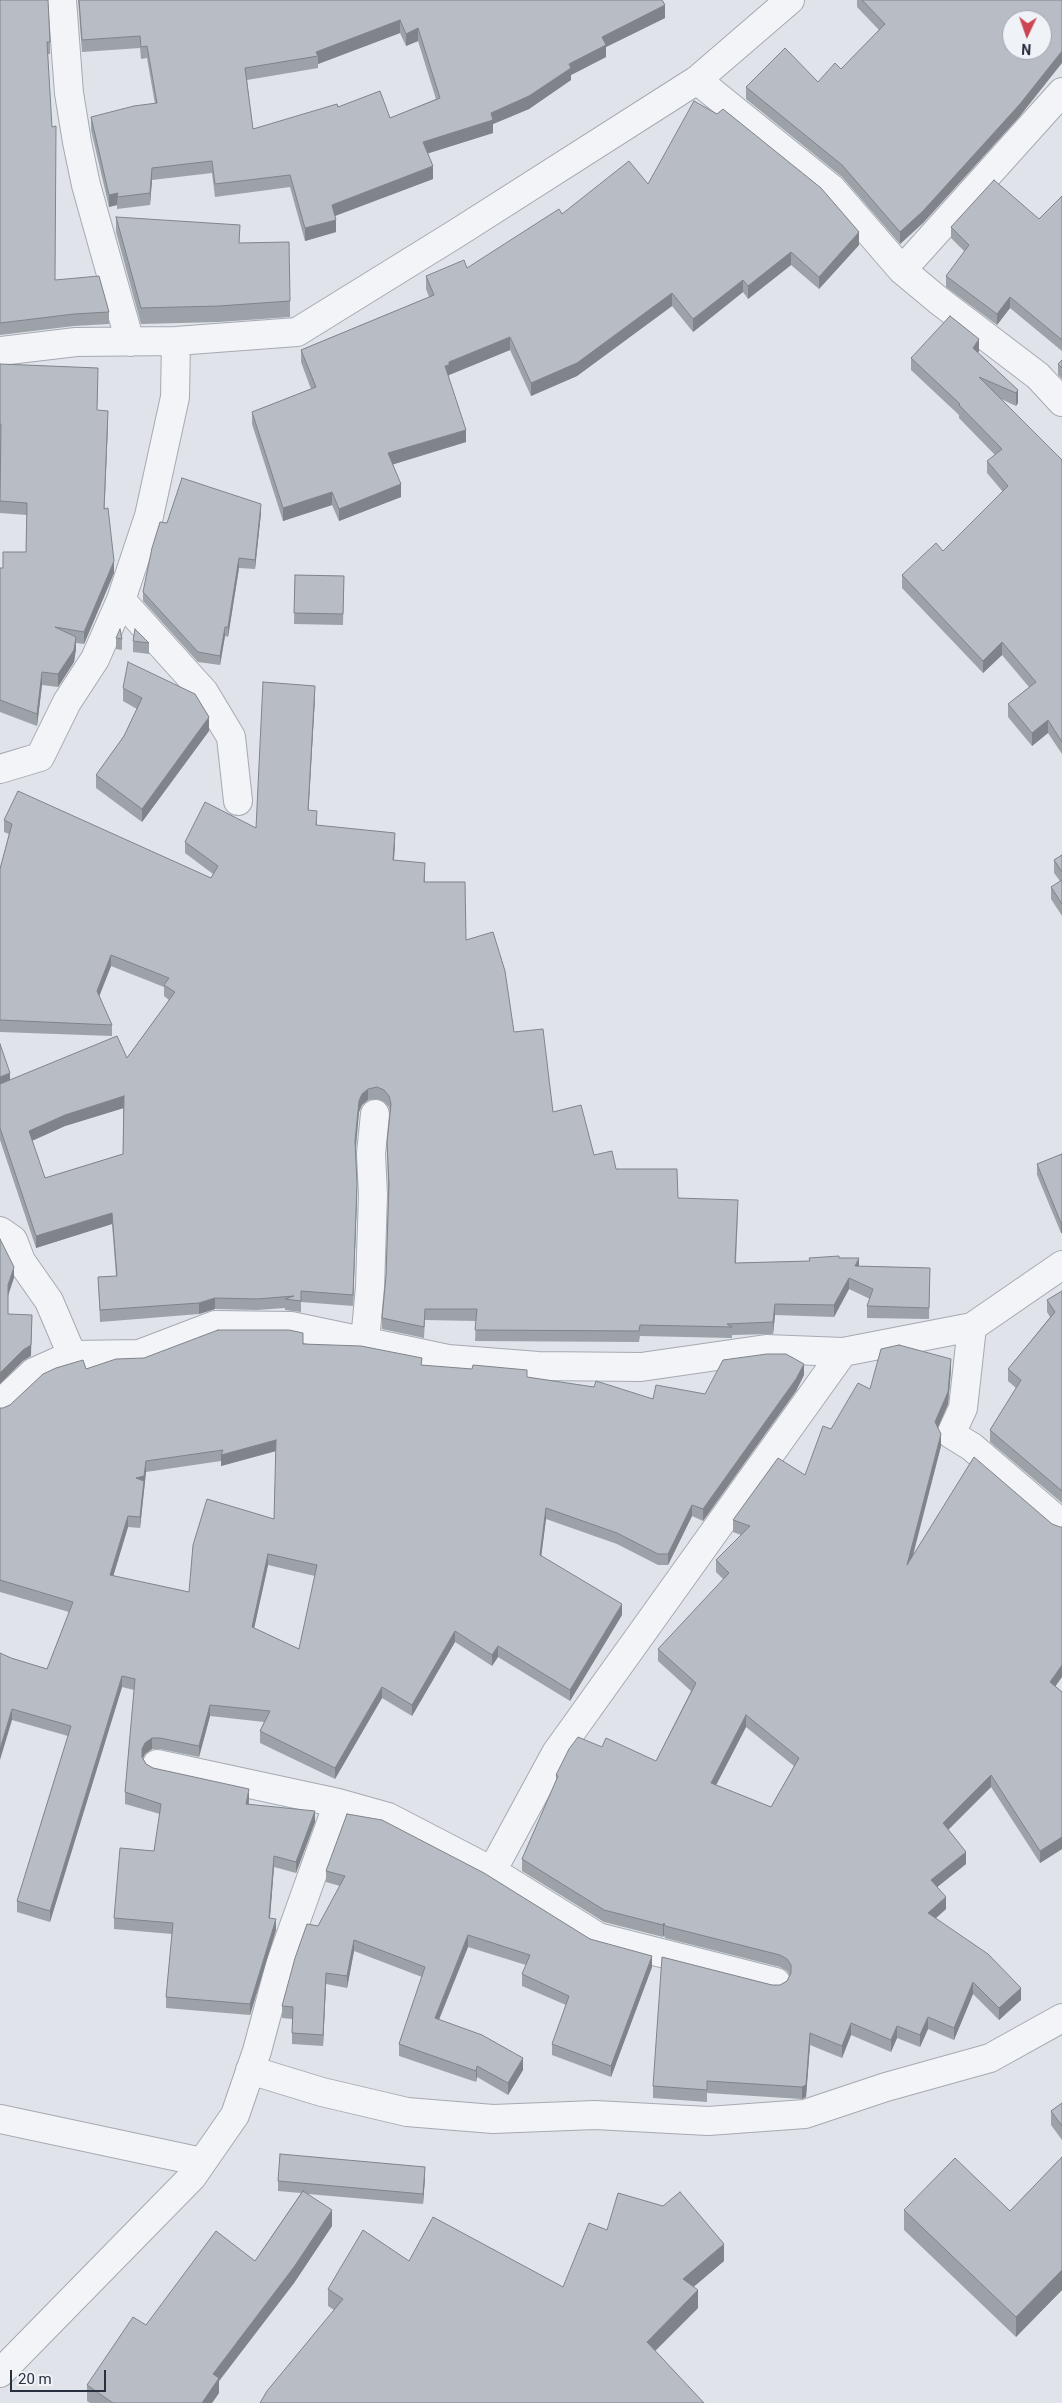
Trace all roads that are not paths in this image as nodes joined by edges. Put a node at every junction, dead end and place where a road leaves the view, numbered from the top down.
1 (62, 0) edge
2 (790, 0) edge
3 (697, 80) junction
4 (1062, 92) edge
5 (902, 270) junction
6 (176, 341) junction
7 (130, 342) junction
8 (0, 351) edge
9 (1062, 402) edge
10 (121, 600) junction
11 (0, 769) edge
12 (238, 801) dead end
13 (374, 1114) dead end
14 (0, 1231) edge
15 (1062, 1265) edge
16 (972, 1327) junction
17 (365, 1341) junction
18 (843, 1352) junction
19 (72, 1355) junction
20 (0, 1404) edge
21 (1062, 1524) edge
22 (157, 1764) dead end
23 (338, 1803) junction
24 (492, 1871) junction
25 (776, 1982) dead end
26 (1062, 2018) edge
27 (250, 2070) junction
28 (0, 2119) edge
29 (202, 2162) junction
30 (0, 2373) edge

1 - 7 street
2 - 3 street
3 - 5 street
3 - 6 street
4 - 5 street
5 - 9 street
6 - 7 street
6 - 10 street
7 - 8 street
10 - 11 street
10 - 12 street
13 - 17 street
14 - 19 street
15 - 16 street
16 - 18 street
16 - 21 street
17 - 18 street
17 - 19 street
18 - 24 street
19 - 20 street
22 - 23 street
23 - 24 street
23 - 27 street
24 - 25 street
26 - 27 street
27 - 29 street
28 - 29 street
29 - 30 street

